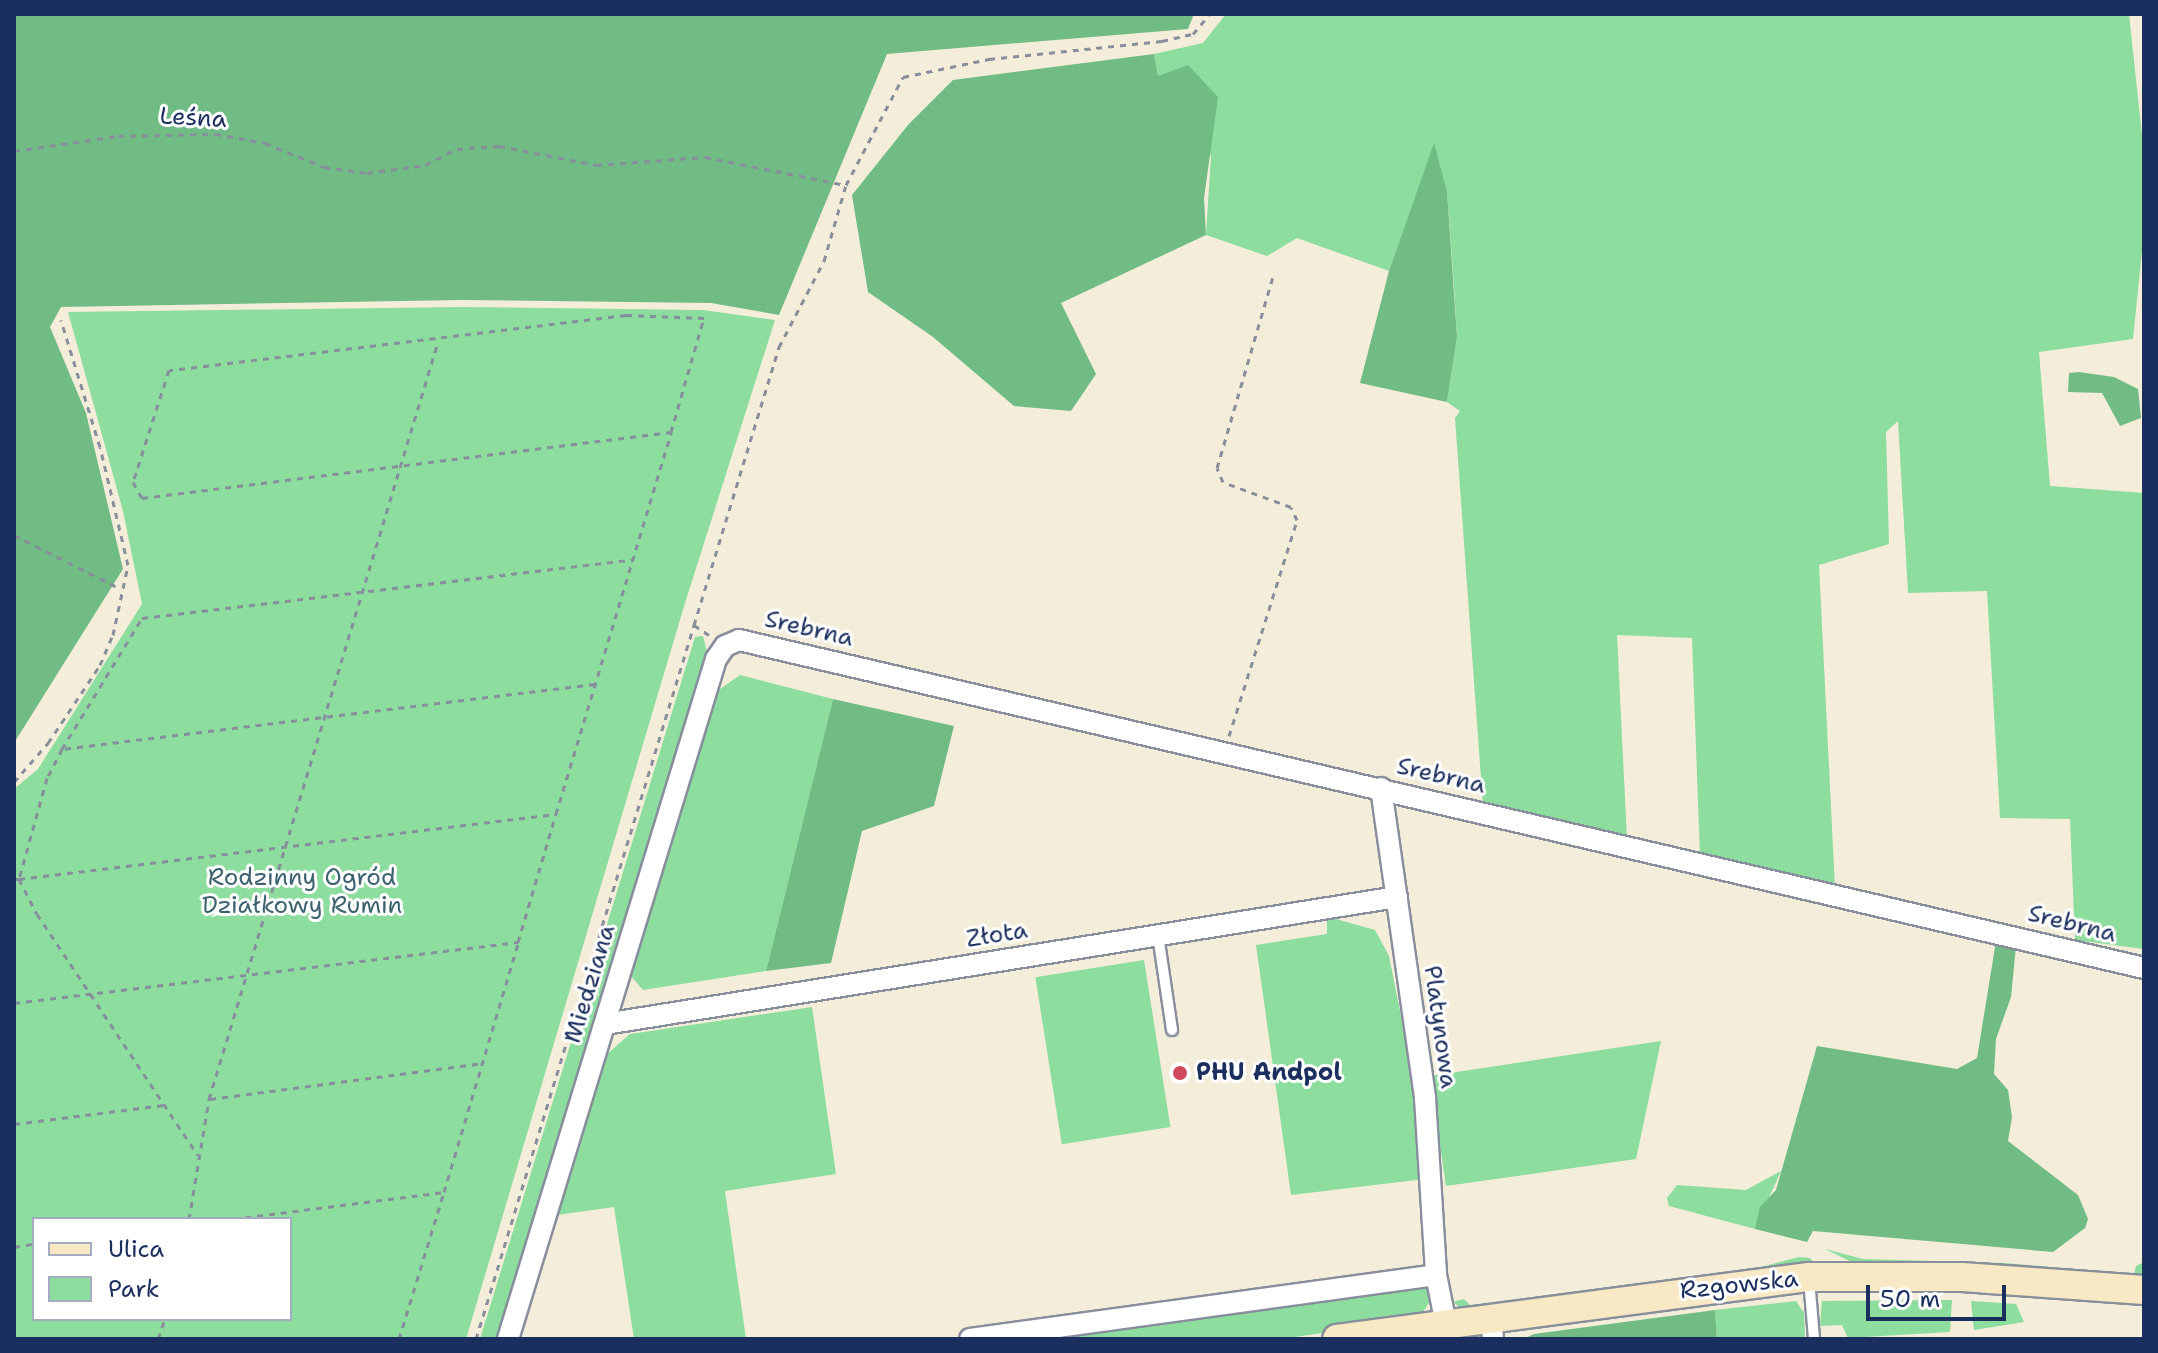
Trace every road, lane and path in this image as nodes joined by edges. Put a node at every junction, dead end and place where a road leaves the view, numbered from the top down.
1 (1210, 14) edge
2 (14, 151) edge
3 (846, 185) junction
4 (1273, 277) dead end
5 (61, 320) dead end
6 (2144, 324) edge
7 (438, 341) junction
8 (2144, 359) edge
9 (671, 432) junction
10 (402, 465) junction
11 (14, 535) edge
12 (632, 560) junction
13 (121, 589) junction
14 (363, 594) junction
15 (694, 625) junction
16 (725, 646) junction
17 (595, 684) junction
18 (324, 719) junction
19 (62, 749) junction
20 (1224, 752) junction
21 (14, 782) edge
22 (1381, 788) junction
23 (556, 814) junction
24 (286, 845) junction
25 (17, 879) edge
26 (1397, 897) junction
27 (1158, 935) junction
28 (518, 942) junction
29 (2144, 968) edge
30 (248, 972) junction
31 (89, 993) junction
32 (14, 1003) edge
33 (605, 1024) junction
34 (1172, 1030) dead end
35 (484, 1063) junction
36 (209, 1099) junction
37 (164, 1105) junction
38 (14, 1124) edge
39 (198, 1155) junction
40 (444, 1192) junction
41 (189, 1217) edge
42 (249, 1217) edge
43 (1436, 1275) junction
44 (1809, 1277) junction
45 (2144, 1290) edge
46 (1446, 1324) junction
47 (1492, 1329) edge
48 (399, 1339) edge
49 (476, 1339) edge
50 (508, 1339) edge
51 (970, 1339) edge
52 (1337, 1339) edge
53 (1814, 1339) edge

1 - 3 path
2 - 3 path, Leśna
3 - 15 path
4 - 20 path
5 - 13 path
6 - 8 path
7 - 9 path
7 - 10 path
7 - 10 path
9 - 10 path
9 - 12 path
10 - 14 path
11 - 13 path
12 - 14 path
12 - 17 path
13 - 21 path
14 - 18 path
14 - 19 path
15 - 16 path
15 - 49 path
16 - 20 street, Srebrna
16 - 33 street, Miedziana
17 - 18 path
17 - 23 path
18 - 19 path
18 - 24 path
19 - 25 path
20 - 22 street, Srebrna
22 - 26 street, Platynowa
22 - 29 street, Srebrna
23 - 24 path
23 - 28 path
24 - 25 path
24 - 30 path
25 - 31 path
26 - 27 street, Złota
26 - 43 street, Platynowa
27 - 33 street, Złota
27 - 34 lane
28 - 30 path
28 - 35 path
30 - 31 path
30 - 36 path
31 - 32 path
31 - 37 path
33 - 50 street, Miedziana
35 - 36 path
35 - 40 path
36 - 39 path
37 - 38 path
37 - 39 path
39 - 41 path
40 - 42 path
40 - 48 path
43 - 46 street, Platynowa
43 - 51 street
44 - 45 street, Rzgowska
44 - 47 street, Rzgowska
44 - 53 lane
46 - 47 street, Rzgowska
46 - 52 street, Rzgowska

